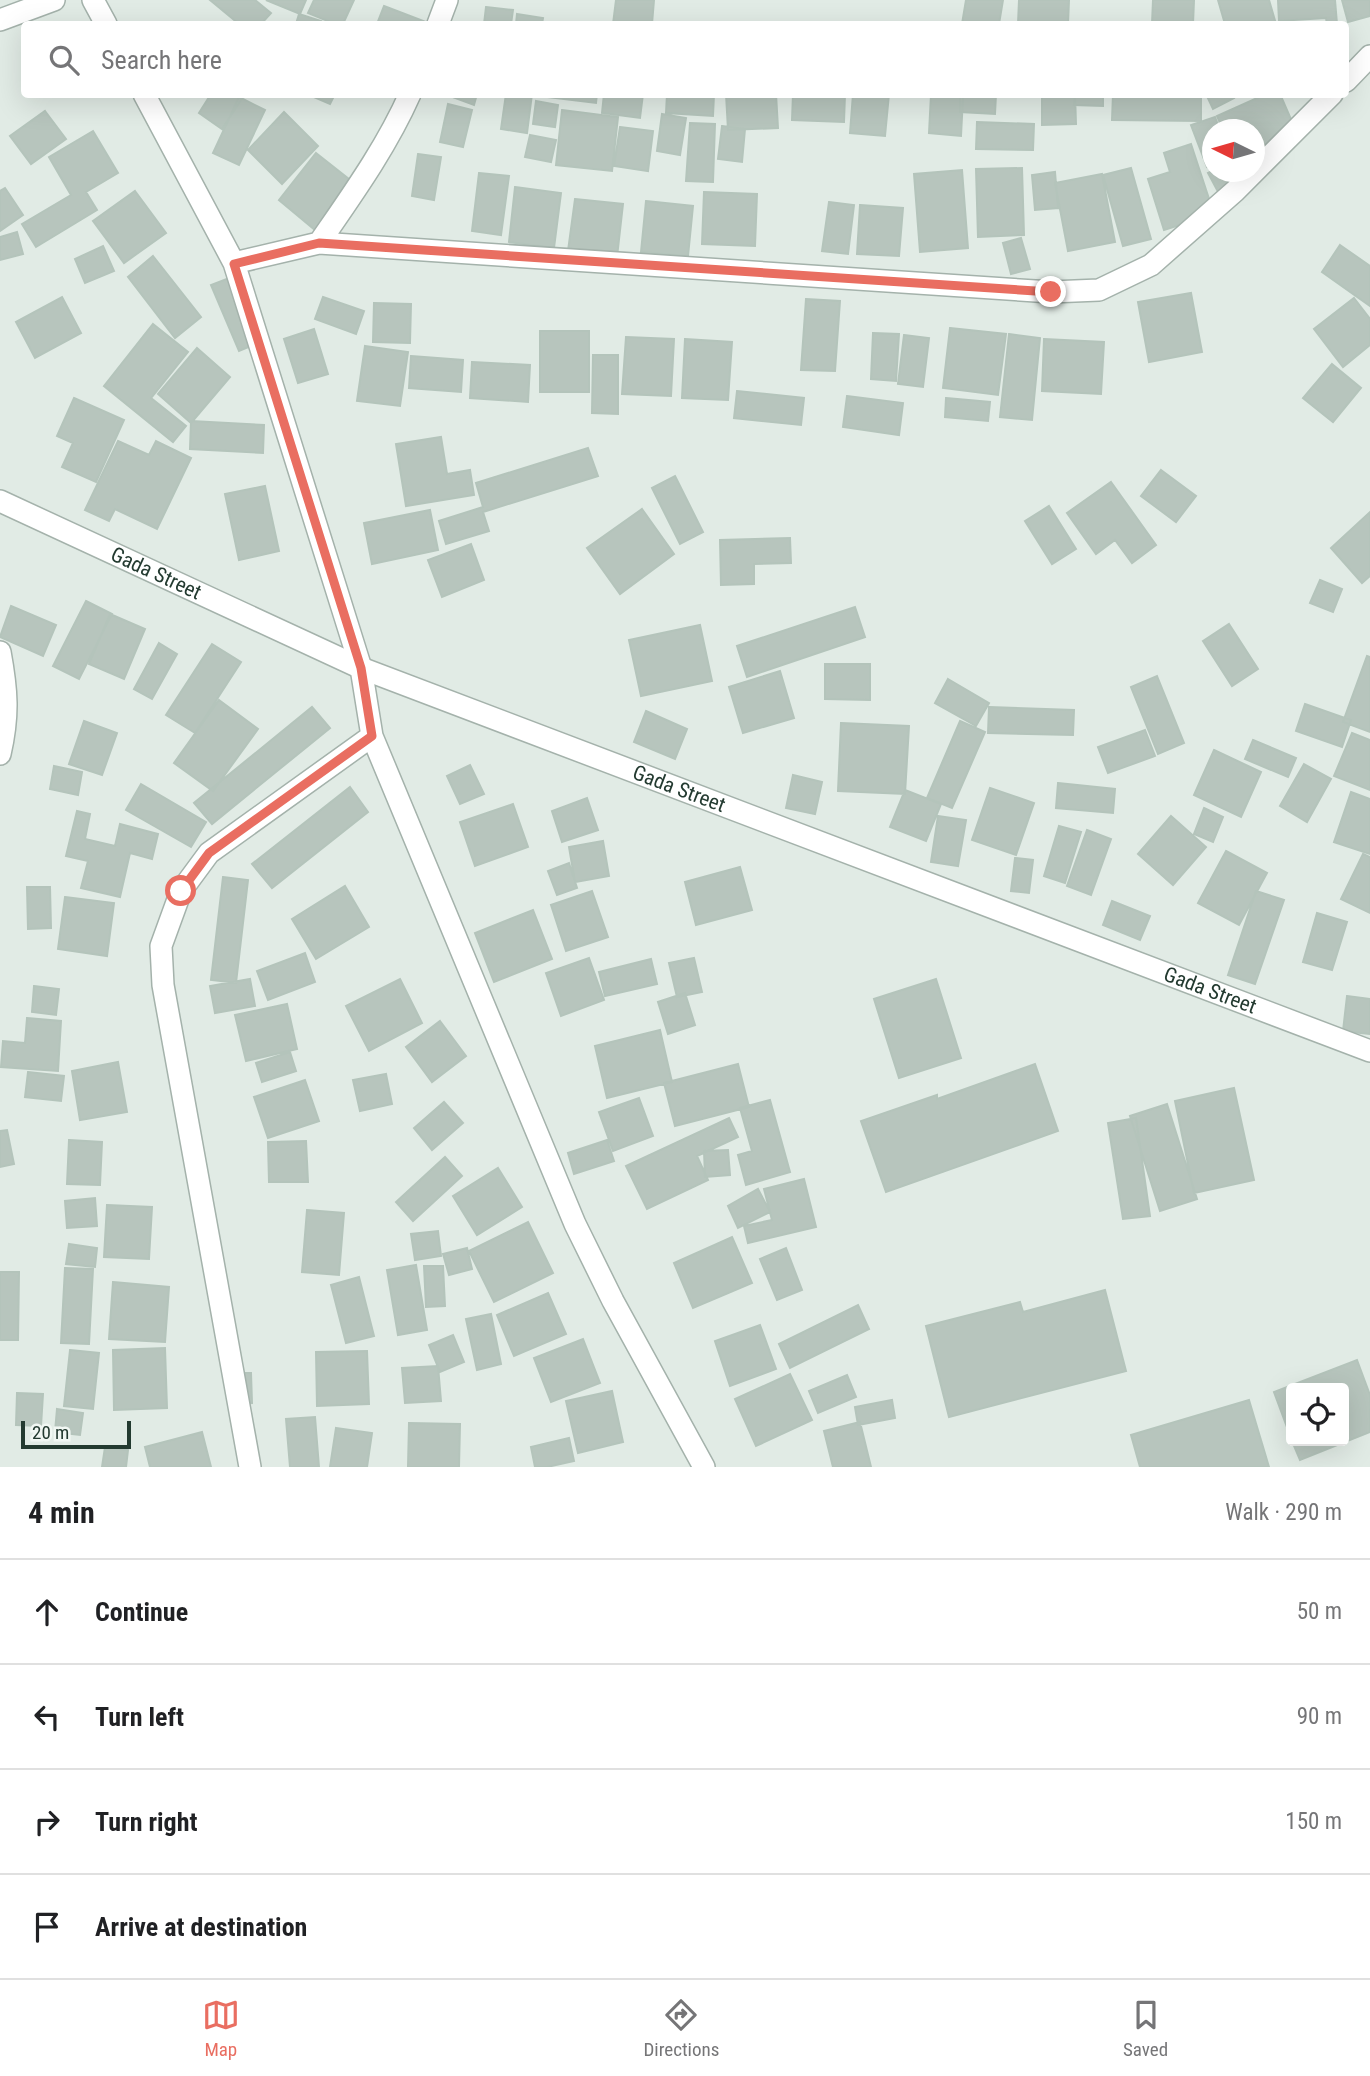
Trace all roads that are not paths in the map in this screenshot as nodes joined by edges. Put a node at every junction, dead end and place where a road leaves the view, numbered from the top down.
1 (54, 0) edge
2 (93, 0) edge
3 (447, 0) edge
4 (0, 20) edge
5 (104, 21) edge
6 (439, 21) edge
7 (1370, 56) edge
8 (1349, 78) edge
9 (146, 98) edge
10 (408, 98) edge
11 (1328, 98) edge
12 (319, 243) junction
13 (234, 264) junction
14 (0, 500) edge
15 (0, 652) edge
16 (361, 668) junction
17 (372, 736) junction
18 (0, 754) edge
19 (1370, 1051) edge
20 (250, 1467) edge
21 (704, 1467) edge

1 - 4 street
2 - 5 street
3 - 6 street
7 - 8 street
9 - 13 street
10 - 12 street
11 - 12 street
12 - 13 street
13 - 16 street
14 - 16 street, Gada Street
15 - 18 street
16 - 17 street
16 - 19 street, Gada Street
17 - 20 street
17 - 21 street

